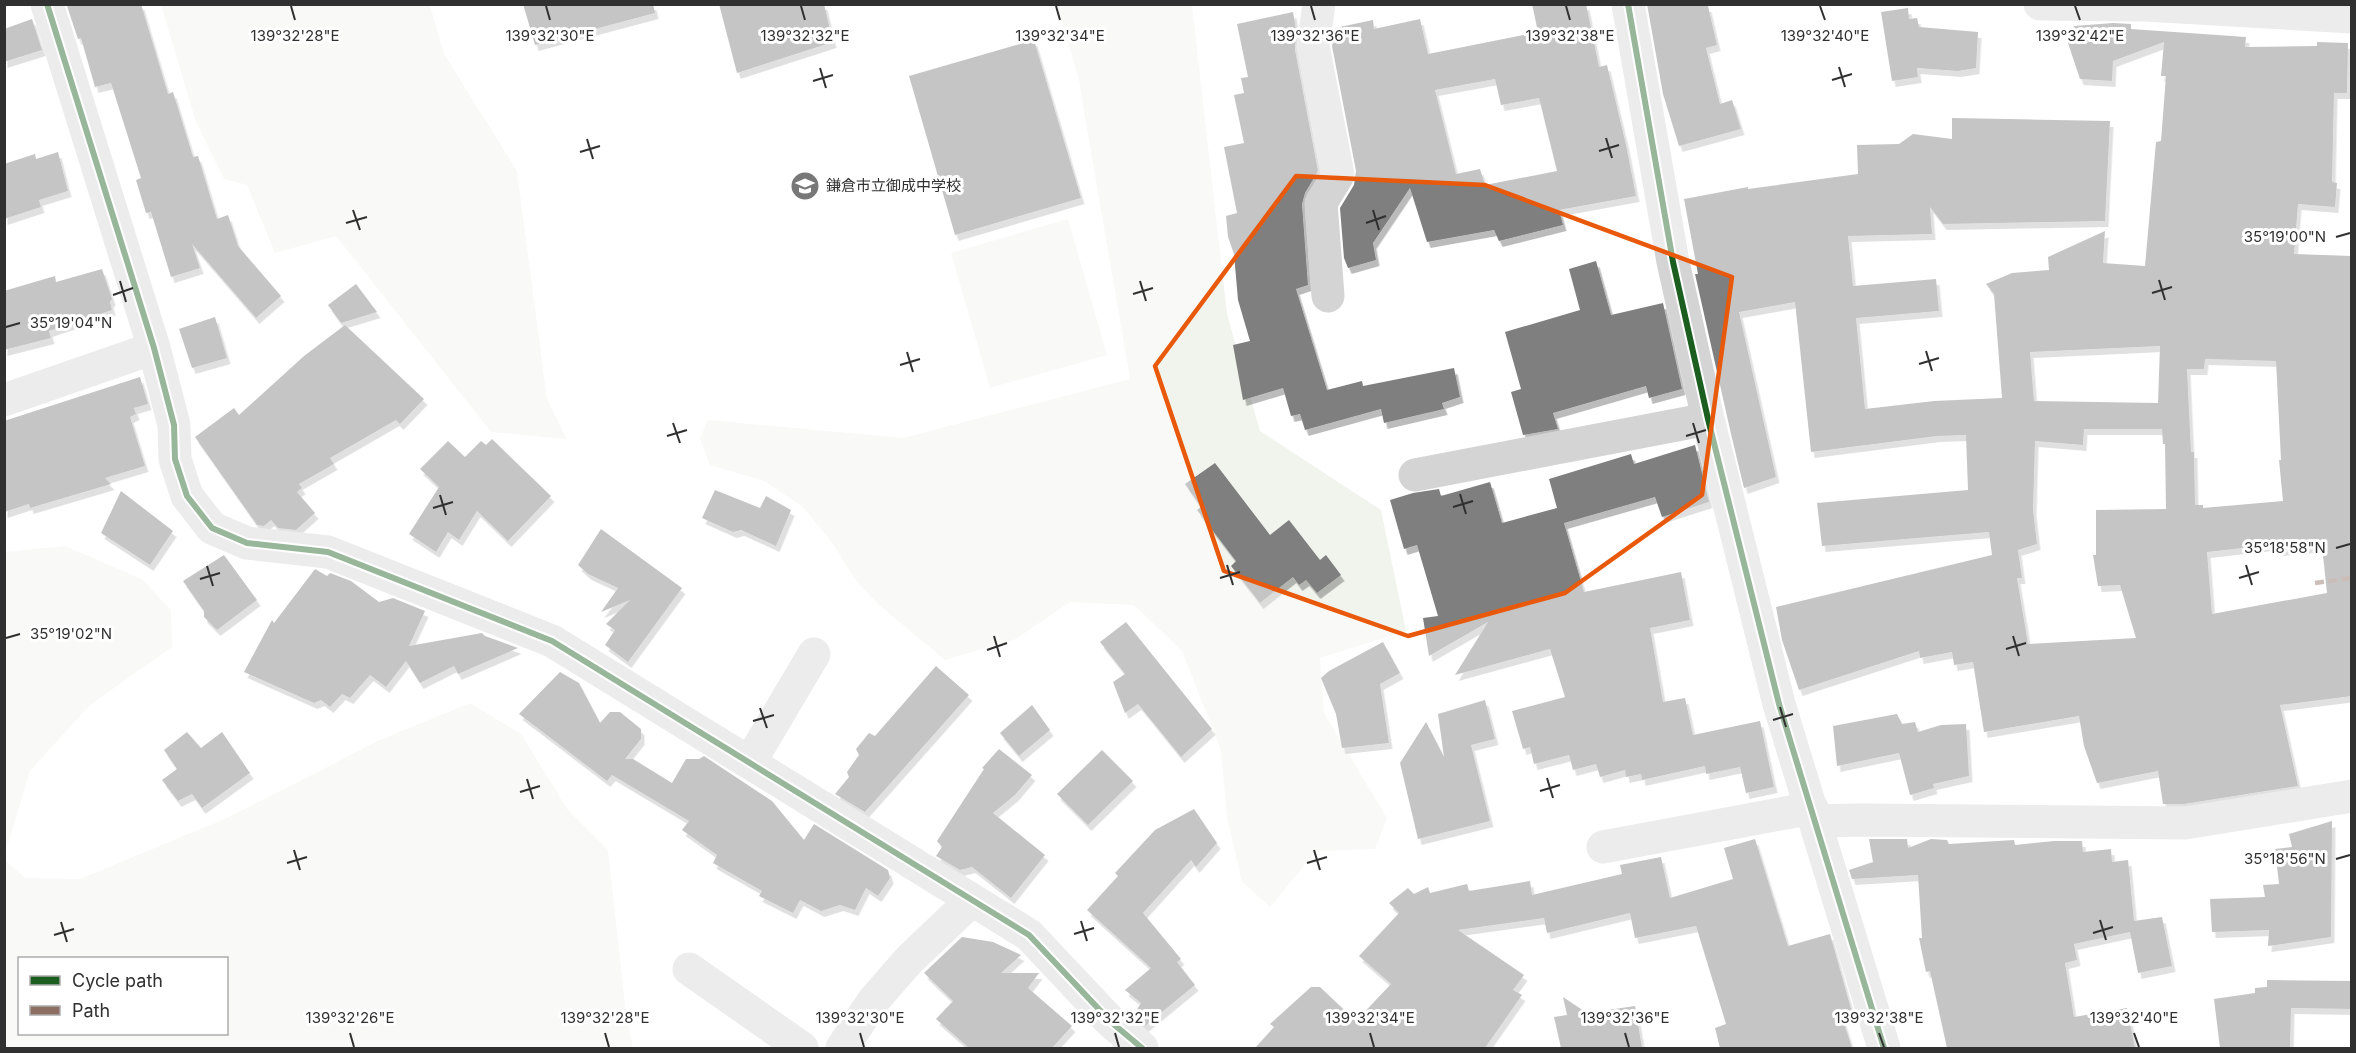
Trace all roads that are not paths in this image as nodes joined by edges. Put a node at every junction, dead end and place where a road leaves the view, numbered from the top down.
1 (47, 4) edge
2 (1319, 4) edge
3 (1628, 4) edge
4 (2040, 4) edge
5 (2352, 17) edge
6 (1328, 296) dead end
7 (154, 348) junction
8 (4, 400) edge
9 (1708, 419) junction
10 (1415, 475) dead end
11 (814, 654) dead end
12 (750, 762) junction
13 (2352, 796) edge
14 (1814, 815) junction
15 (1603, 847) dead end
16 (972, 900) junction
17 (689, 969) dead end
18 (802, 1048) edge
19 (842, 1048) edge
20 (1142, 1048) edge
21 (1884, 1048) edge

1 - 7 street
2 - 6 street
3 - 9 street
4 - 5 street
7 - 8 street
7 - 12 street
9 - 10 street
9 - 14 street
11 - 12 street
12 - 16 street
13 - 14 street
14 - 15 street
14 - 21 street
16 - 19 street
16 - 20 street
17 - 18 street

